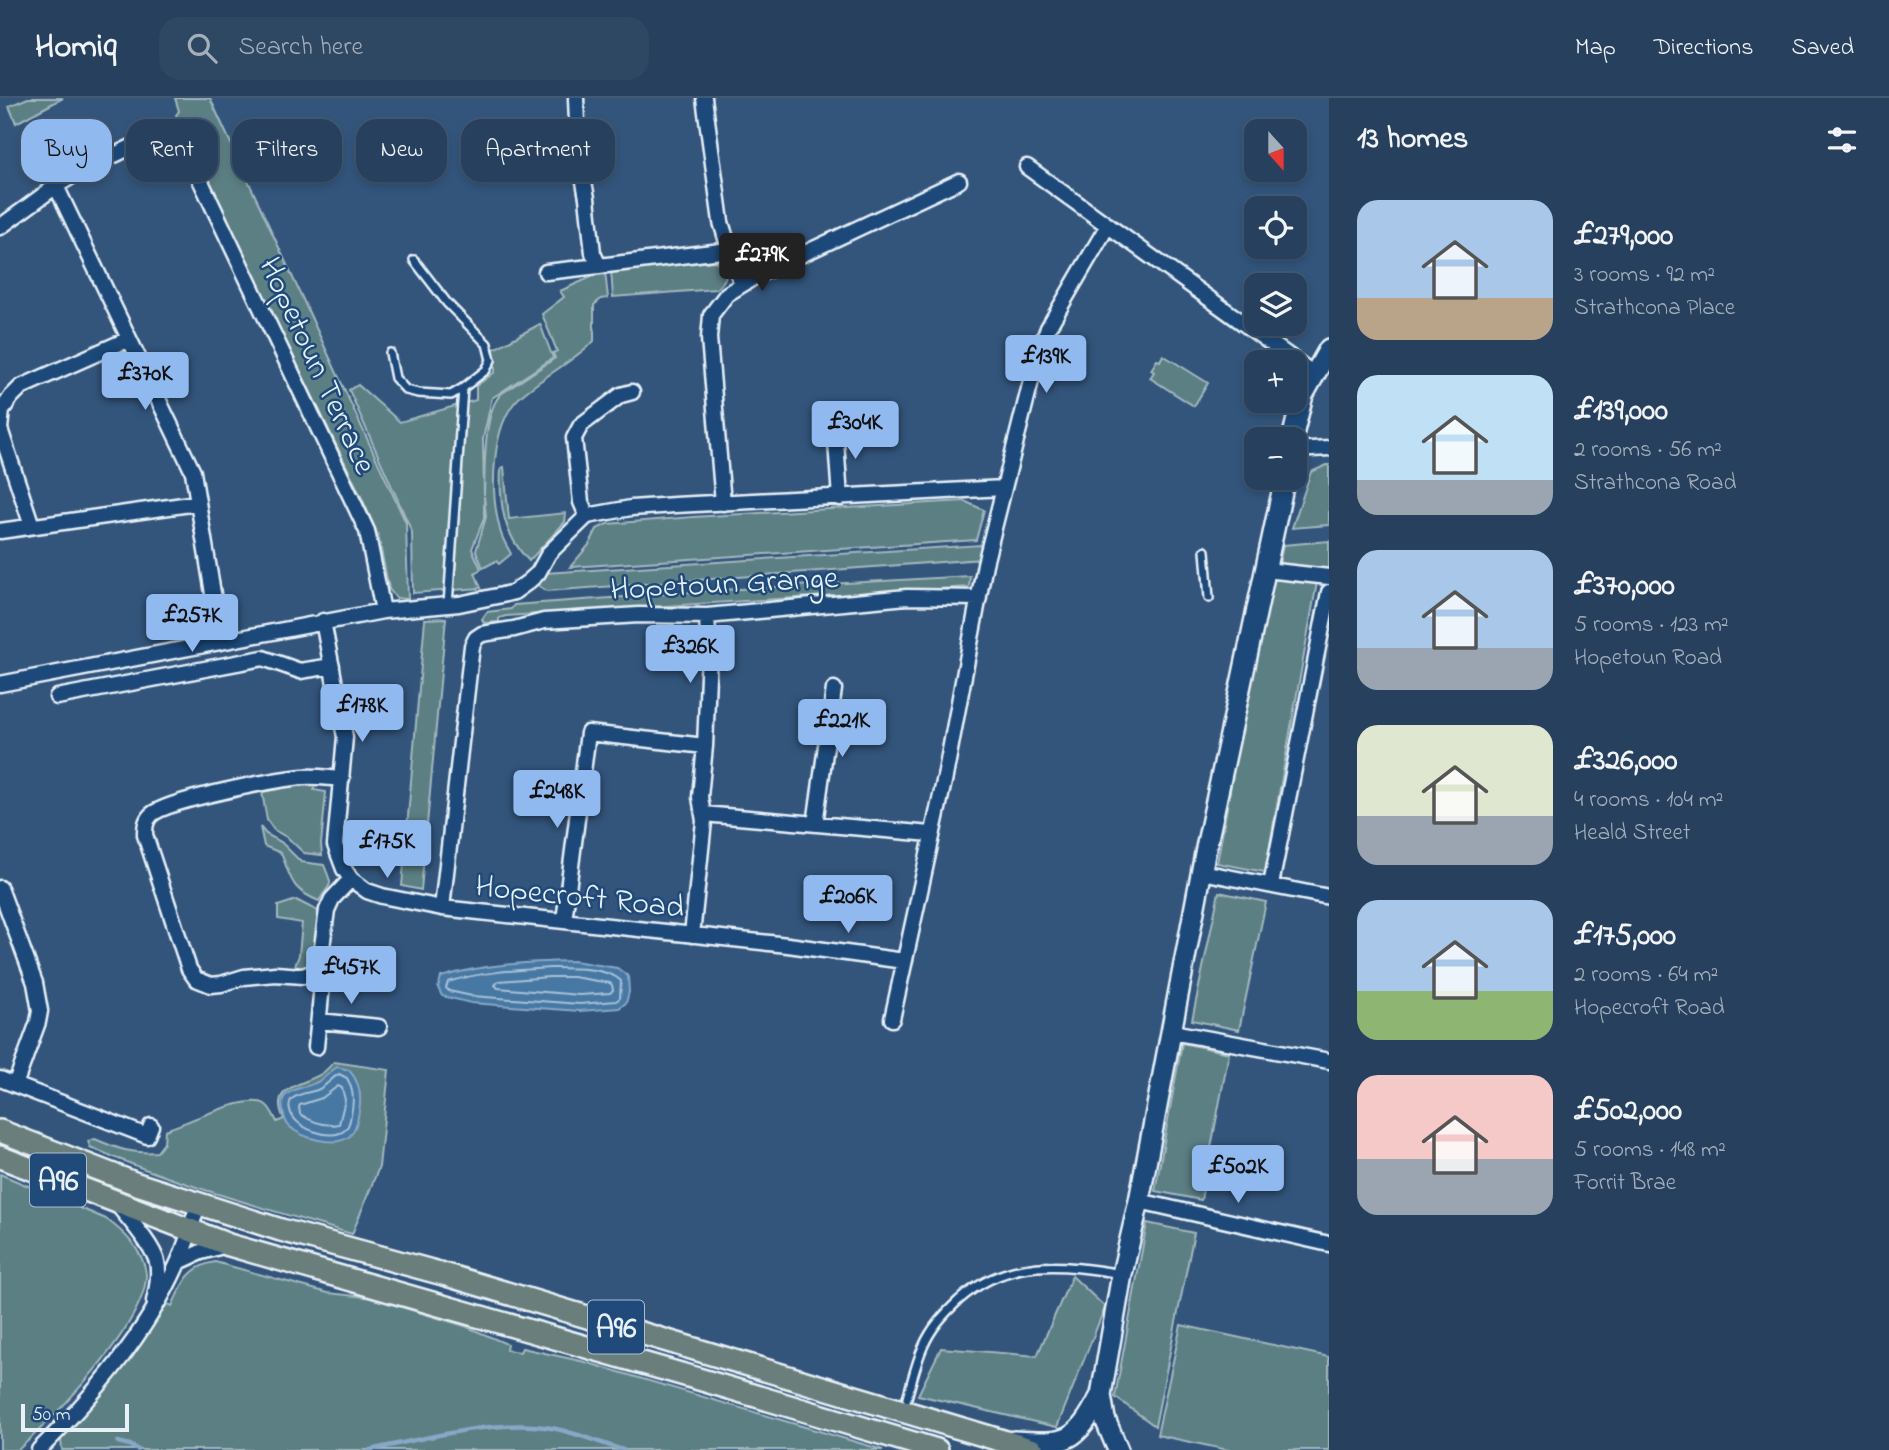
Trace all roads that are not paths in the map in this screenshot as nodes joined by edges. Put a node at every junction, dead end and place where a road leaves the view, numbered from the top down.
1 (576, 98) edge
2 (704, 98) edge
3 (1027, 167) dead end
4 (959, 181) dead end
5 (55, 186) junction
6 (1108, 225) junction
7 (0, 227) edge
8 (729, 250) junction
9 (414, 260) dead end
10 (599, 266) junction
11 (546, 272) dead end
12 (743, 284) junction
13 (129, 339) junction
14 (1329, 349) edge
15 (390, 352) dead end
16 (1315, 374) junction
17 (463, 388) junction
18 (632, 392) dead end
19 (835, 427) dead end
20 (1296, 427) edge
21 (1329, 448) edge
22 (1307, 449) edge
23 (1004, 488) junction
24 (1282, 490) edge
25 (840, 498) junction
26 (197, 503) junction
27 (723, 503) junction
28 (587, 516) junction
29 (32, 526) junction
30 (0, 531) edge
31 (1205, 551) dead end
32 (1266, 570) junction
33 (1329, 577) edge
34 (1329, 592) edge
35 (979, 598) junction
36 (1209, 598) dead end
37 (454, 604) junction
38 (383, 611) junction
39 (707, 617) junction
40 (323, 621) junction
41 (222, 642) junction
42 (1323, 652) edge
43 (332, 666) junction
44 (55, 674) junction
45 (0, 684) edge
46 (834, 689) dead end
47 (705, 746) junction
48 (342, 779) junction
49 (703, 814) junction
50 (815, 824) junction
51 (931, 834) junction
52 (1202, 872) junction
53 (351, 879) junction
54 (1271, 885) junction
55 (0, 888) edge
56 (1329, 897) edge
57 (442, 908) junction
58 (564, 921) junction
59 (692, 935) junction
60 (904, 961) junction
61 (315, 970) junction
62 (892, 1019) dead end
63 (318, 1021) junction
64 (379, 1027) dead end
65 (1172, 1032) junction
66 (316, 1047) dead end
67 (1329, 1062) edge
68 (0, 1079) edge
69 (15, 1085) junction
70 (151, 1126) dead end
71 (1, 1131) edge
72 (0, 1157) edge
73 (1139, 1201) junction
74 (116, 1203) junction
75 (198, 1204) junction
76 (190, 1230) junction
77 (1329, 1244) edge
78 (229, 1245) junction
79 (178, 1262) junction
80 (1122, 1275) junction
81 (150, 1316) junction
82 (1101, 1395) junction
83 (907, 1398) dead end
84 (998, 1440) junction
85 (42, 1449) edge
86 (937, 1450) edge
87 (1033, 1450) edge
88 (1118, 1450) edge

1 - 10 street
2 - 8 street
3 - 6 street
4 - 12 street
5 - 7 street
5 - 13 street
5 - 38 street, Hopetoun Terrace
6 - 16 street
6 - 23 street
8 - 10 street
8 - 12 street
9 - 17 lane
10 - 11 street
12 - 27 street
13 - 26 street
13 - 29 street
14 - 16 street
15 - 17 lane
16 - 20 street
17 - 37 lane
18 - 28 street
19 - 25 street
21 - 22 street
23 - 25 street
23 - 35 street
24 - 32 street
25 - 27 street
26 - 29 street
26 - 41 street
27 - 28 street
28 - 37 street
29 - 30 street
31 - 36 lane
32 - 33 street
32 - 52 street
34 - 42 street
35 - 39 street, Hopetoun Grange
35 - 51 street
37 - 38 street
38 - 40 street
39 - 47 street
39 - 57 street, Hopetoun Grange
40 - 41 street
40 - 43 street
41 - 44 street
42 - 54 street
43 - 44 street
43 - 48 street
44 - 45 street
46 - 50 street
47 - 49 street
47 - 58 street
48 - 53 street
48 - 61 street
49 - 50 street
49 - 59 street
50 - 51 street
51 - 60 street
52 - 54 street
52 - 65 street
53 - 57 street, Hopecroft Road
53 - 61 street
54 - 56 street
55 - 69 street
57 - 58 street, Hopecroft Road
58 - 59 street, Hopecroft Road
59 - 60 street, Hopecroft Road
60 - 62 street
61 - 63 street
63 - 64 street
63 - 66 street
65 - 67 street
65 - 73 street
68 - 69 street
69 - 70 street
71 - 75 main road, A96
72 - 74 main road, A96
73 - 77 street
73 - 80 street
74 - 76 main road, A96
74 - 81 street
75 - 76 street
75 - 84 main road, A96
76 - 78 main road, A96
76 - 79 street
78 - 79 street
78 - 86 main road, A96
79 - 81 street
80 - 82 street
80 - 83 lane
81 - 85 street
82 - 84 street
82 - 88 street
84 - 87 main road, A96

